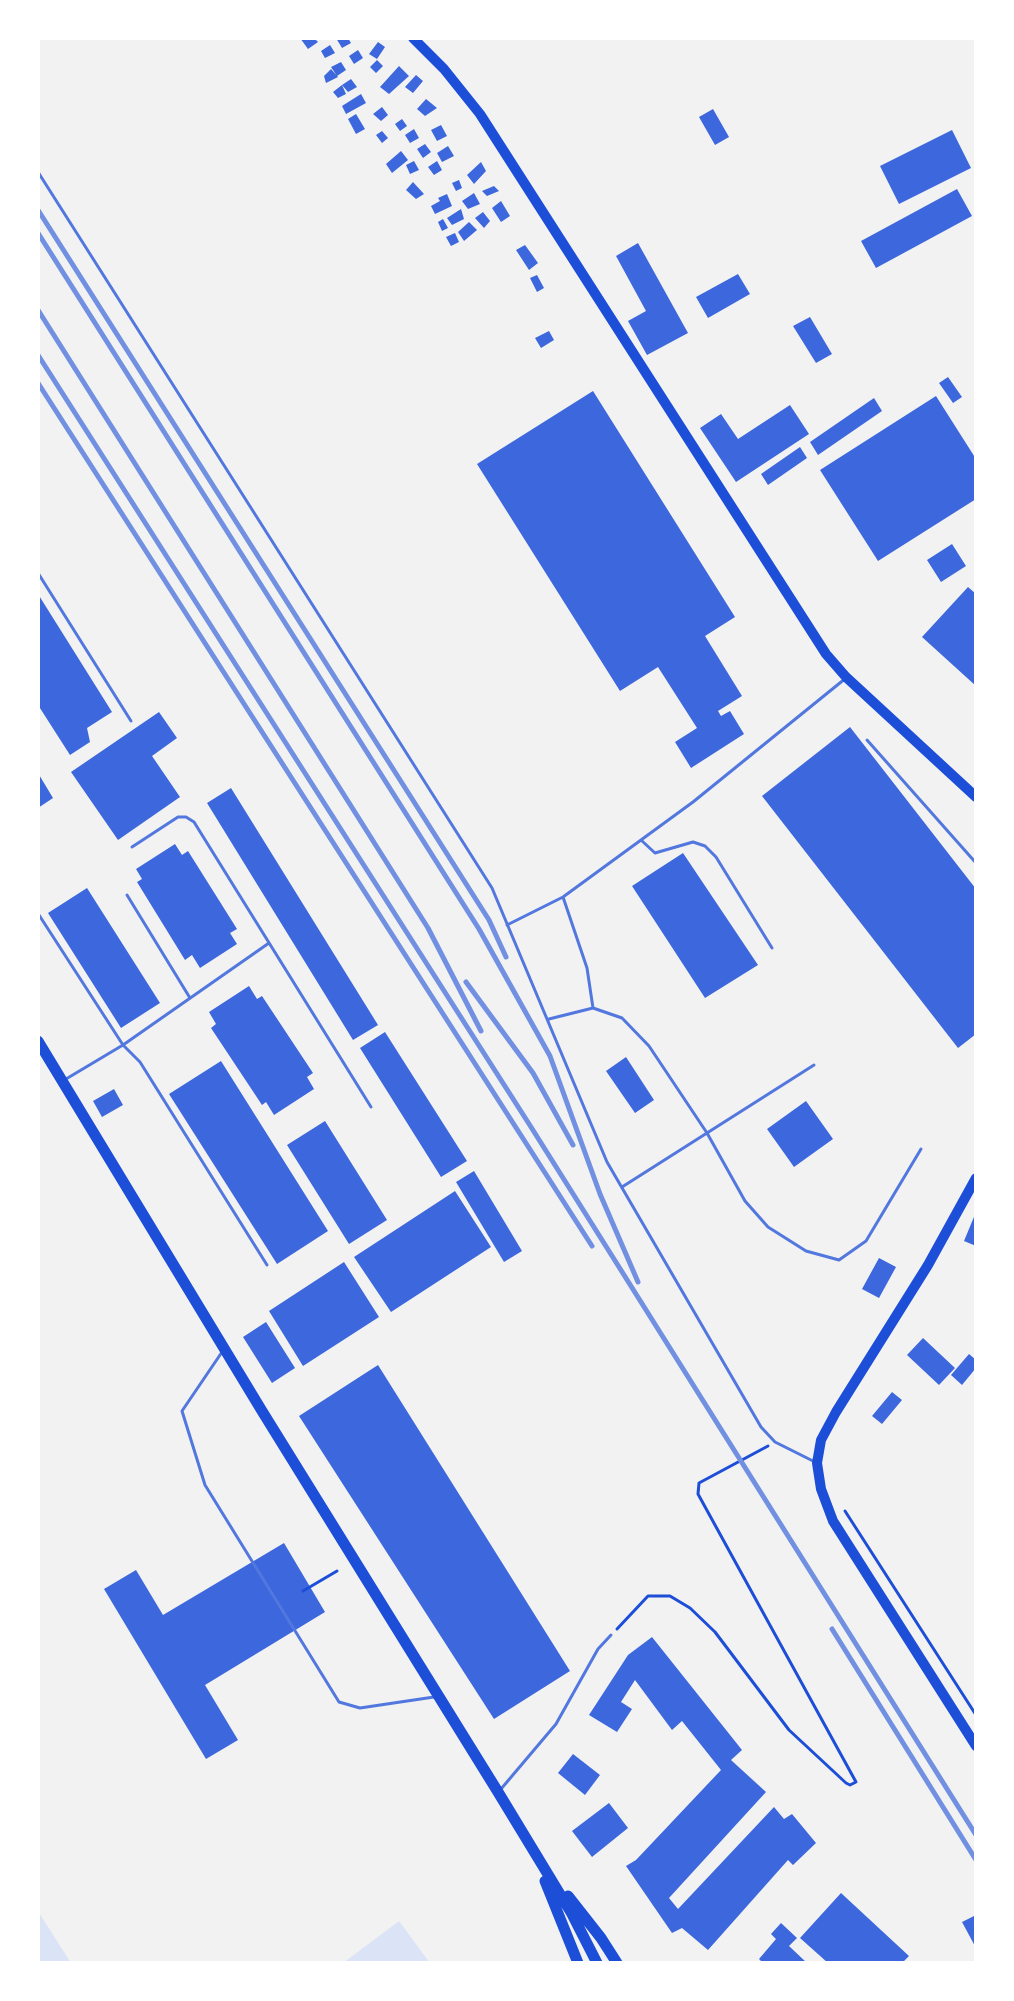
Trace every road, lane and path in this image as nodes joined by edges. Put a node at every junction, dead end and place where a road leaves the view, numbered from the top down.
1 (413, 38) edge
2 (38, 172) edge
3 (38, 573) edge
4 (846, 677) junction
5 (131, 721) dead end
6 (867, 740) dead end
7 (976, 797) edge
8 (641, 840) junction
9 (132, 847) dead end
10 (976, 863) edge
11 (127, 895) dead end
12 (563, 897) junction
13 (39, 915) edge
14 (507, 925) junction
15 (269, 943) junction
16 (772, 948) dead end
17 (190, 998) junction
18 (593, 1008) junction
19 (547, 1020) junction
20 (123, 1045) junction
21 (39, 1046) edge
22 (814, 1065) dead end
23 (63, 1081) junction
24 (371, 1107) dead end
25 (707, 1133) junction
26 (921, 1149) dead end
27 (976, 1178) edge
28 (622, 1187) junction
29 (267, 1265) dead end
30 (224, 1349) junction
31 (775, 1442) junction
32 (817, 1463) junction
33 (841, 1504) dead end
34 (337, 1571) dead end
35 (303, 1591) dead end
36 (611, 1635) joint
37 (438, 1696) junction
38 (976, 1715) edge
39 (976, 1746) edge
40 (498, 1792) junction
41 (532, 1851) junction
42 (578, 1963) edge
43 (597, 1963) edge
44 (617, 1963) edge

1 - 4 main road
2 - 14 lane
3 - 5 lane
4 - 7 main road
4 - 8 lane
6 - 10 lane
8 - 12 lane
8 - 16 lane
9 - 15 lane
11 - 17 lane
12 - 14 lane
12 - 18 lane
13 - 20 lane
14 - 19 lane
15 - 17 lane
15 - 24 lane
17 - 20 lane
18 - 19 lane
18 - 25 lane
19 - 28 lane
20 - 23 lane
20 - 29 lane
21 - 23 main road
22 - 25 lane
23 - 30 main road
25 - 26 lane
25 - 28 lane
27 - 32 main road
28 - 31 lane
30 - 37 main road
30 - 37 lane
31 - 32 lane
31 - 36 path
32 - 39 main road
33 - 38 path
34 - 35 path
36 - 40 lane
37 - 40 main road
40 - 41 main road
41 - 42 main road
41 - 43 main road
41 - 44 main road

